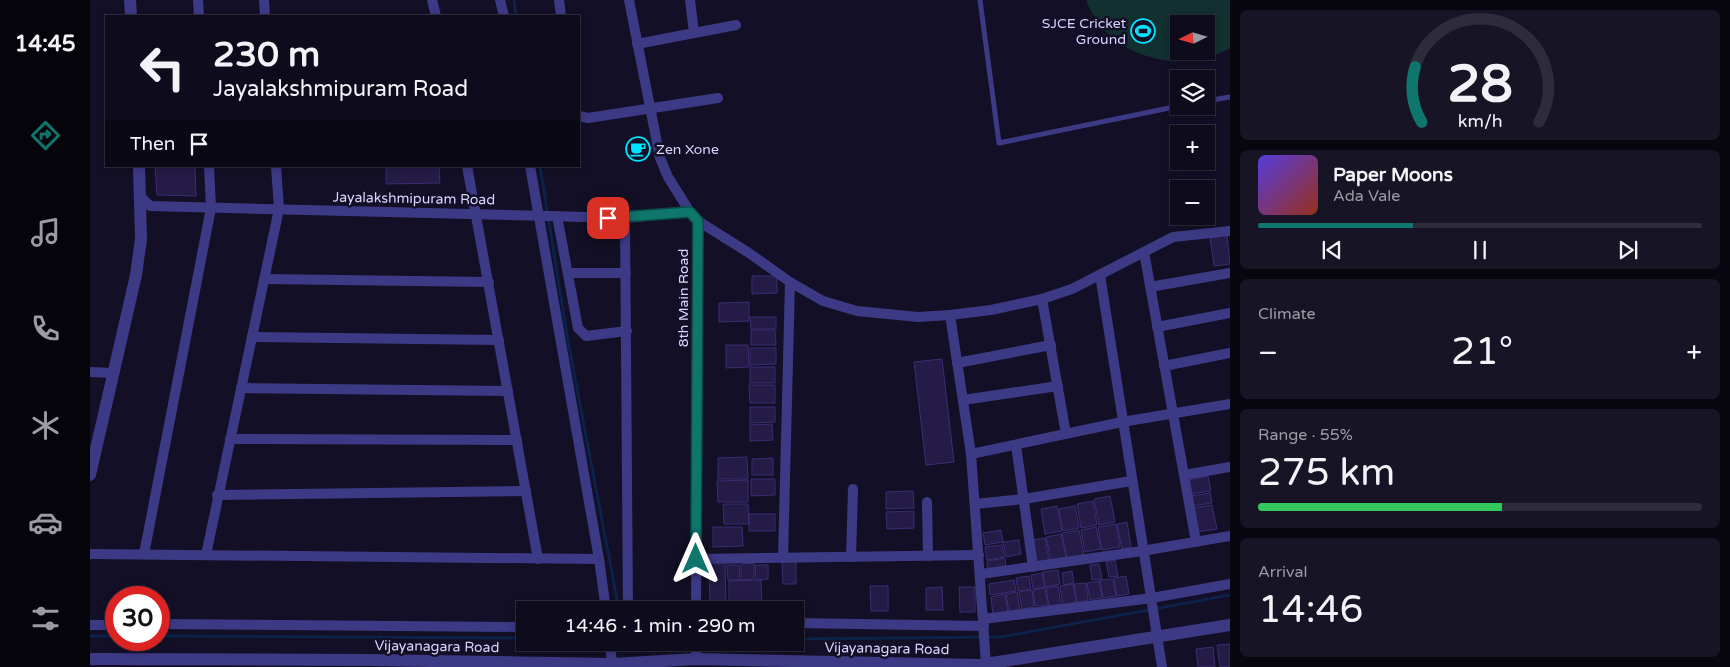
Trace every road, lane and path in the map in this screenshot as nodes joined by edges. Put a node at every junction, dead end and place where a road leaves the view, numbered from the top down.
1 (130, 0) edge
2 (198, 0) edge
3 (264, 0) edge
4 (432, 0) edge
5 (500, 0) edge
6 (559, 0) edge
7 (628, 0) edge
8 (690, 0) edge
9 (980, 0) edge
10 (131, 15) edge
11 (199, 15) edge
12 (265, 15) edge
13 (436, 15) edge
14 (504, 15) edge
15 (561, 15) edge
16 (736, 25) dead end
17 (694, 33) junction
18 (636, 44) junction
19 (1230, 97) edge
20 (718, 98) dead end
21 (1215, 100) edge
22 (649, 108) junction
23 (1170, 108) edge
24 (580, 116) edge
25 (139, 167) edge
26 (209, 167) edge
27 (276, 167) edge
28 (467, 167) edge
29 (530, 167) edge
30 (141, 197) junction
31 (211, 208) junction
32 (279, 209) junction
33 (690, 212) junction
34 (477, 214) junction
35 (538, 216) junction
36 (557, 216) junction
37 (626, 218) junction
38 (698, 221) junction
39 (1230, 231) edge
40 (1144, 252) junction
41 (626, 272) junction
42 (568, 273) junction
43 (1230, 273) edge
44 (1100, 275) junction
45 (264, 279) junction
46 (489, 282) junction
47 (790, 282) junction
48 (1150, 287) junction
49 (1042, 299) junction
50 (1230, 313) edge
51 (950, 315) junction
52 (1157, 327) junction
53 (627, 331) junction
54 (252, 336) junction
55 (499, 340) junction
56 (1051, 346) junction
57 (1230, 354) edge
58 (957, 363) junction
59 (1164, 366) junction
60 (90, 372) edge
61 (113, 373) junction
62 (1058, 386) junction
63 (240, 388) junction
64 (508, 391) junction
65 (963, 400) junction
66 (1230, 404) edge
67 (1173, 414) junction
68 (1122, 422) junction
69 (1066, 434) junction
70 (230, 439) junction
71 (517, 440) junction
72 (1016, 445) junction
73 (971, 454) junction
74 (1230, 467) edge
75 (90, 475) edge
76 (1184, 475) junction
77 (1131, 481) junction
78 (853, 489) dead end
79 (526, 491) junction
80 (218, 495) junction
81 (1024, 499) junction
82 (926, 502) dead end
83 (975, 504) junction
84 (1230, 536) edge
85 (1196, 542) junction
86 (1142, 551) junction
87 (90, 554) edge
88 (144, 554) junction
89 (206, 555) junction
90 (979, 555) junction
91 (928, 556) junction
92 (783, 558) junction
93 (851, 558) junction
94 (538, 559) junction
95 (599, 559) junction
96 (696, 559) junction
97 (1034, 566) junction
98 (981, 574) junction
99 (1230, 584) edge
100 (1152, 598) junction
101 (605, 601) edge
102 (628, 601) edge
103 (696, 601) edge
104 (984, 622) junction
105 (804, 623) edge
106 (170, 624) edge
107 (90, 625) edge
108 (105, 625) edge
109 (1230, 625) edge
110 (516, 626) edge
111 (1158, 638) junction
112 (611, 651) edge
113 (90, 659) edge
114 (137, 663) edge
115 (370, 663) edge
116 (696, 663) edge
117 (612, 664) junction
118 (981, 665) edge
119 (1162, 667) edge

1 - 10 street
2 - 11 street
3 - 12 street
4 - 13 street
5 - 14 street
6 - 15 street
7 - 18 street
8 - 17 street
9 - 23 lane
16 - 17 street
17 - 18 street
18 - 22 street
19 - 21 lane
20 - 22 street
22 - 24 street
22 - 33 street
25 - 30 street
26 - 31 street
27 - 32 street
28 - 34 street
29 - 35 street
30 - 31 street, Jayalakshmipuram Road
30 - 61 street
31 - 32 street, Jayalakshmipuram Road
31 - 88 street
32 - 34 street, Jayalakshmipuram Road
32 - 45 street
33 - 37 street, Jayalakshmipuram Road
33 - 38 street
34 - 35 street, Jayalakshmipuram Road
34 - 46 street
35 - 36 street, Jayalakshmipuram Road
35 - 95 street
36 - 37 street, Jayalakshmipuram Road
36 - 42 street
37 - 41 street
38 - 47 street
38 - 96 street, 8th Main Road
39 - 40 street
40 - 44 street
40 - 48 street
41 - 42 street
41 - 53 street
42 - 53 street
43 - 48 street
44 - 49 street
44 - 68 street
45 - 46 street
45 - 54 street
46 - 55 street
47 - 51 street
47 - 92 street
48 - 52 street
49 - 51 street
49 - 56 street
50 - 52 street
51 - 58 street
52 - 59 street
53 - 102 street
54 - 55 street
54 - 63 street
55 - 64 street
56 - 58 street
56 - 62 street
57 - 59 street
58 - 65 street
59 - 67 street
60 - 61 street
61 - 75 street
62 - 65 street
62 - 69 street
63 - 64 street
63 - 70 street
64 - 71 street
65 - 73 street
66 - 67 street
67 - 68 street
67 - 76 street
68 - 69 street
68 - 77 street
69 - 72 street
70 - 71 street
70 - 80 street
71 - 79 street
72 - 73 street
72 - 81 street
73 - 83 street
74 - 76 street
76 - 85 street
77 - 81 street
77 - 86 street
78 - 93 street
79 - 80 street
79 - 94 street
80 - 89 street
81 - 83 street
81 - 97 street
82 - 91 street
83 - 90 street
84 - 85 street
85 - 86 street
86 - 97 street
86 - 100 street
87 - 88 street
88 - 89 street
89 - 94 street
90 - 91 street
90 - 98 street
91 - 93 street
92 - 93 street
92 - 96 street
94 - 95 street
95 - 101 street
96 - 103 street, 8th Main Road
97 - 98 street
98 - 104 street
99 - 100 street
100 - 104 street
100 - 111 street
104 - 105 street
104 - 118 street
106 - 110 street
107 - 108 street
109 - 111 street, Vijayanagara Road
111 - 118 street, Vijayanagara Road
111 - 119 street
112 - 117 street
113 - 114 street, Vijayanagara Road
114 - 115 street, Vijayanagara Road
115 - 117 street, Vijayanagara Road
116 - 117 street, Vijayanagara Road
116 - 118 street, Vijayanagara Road

